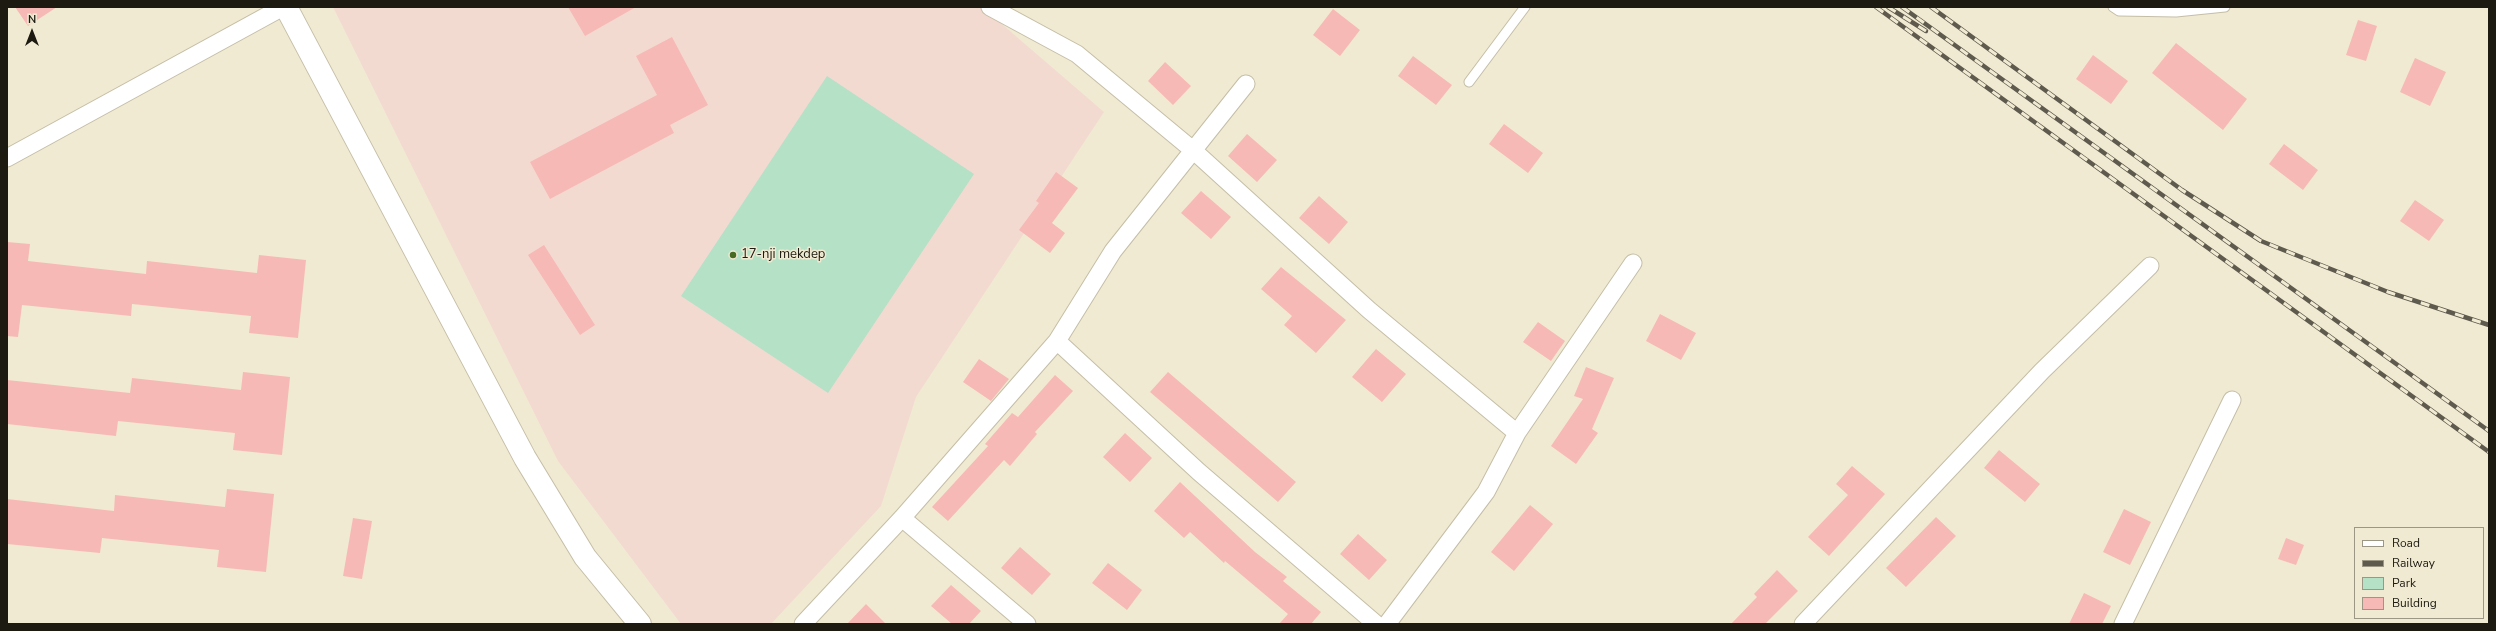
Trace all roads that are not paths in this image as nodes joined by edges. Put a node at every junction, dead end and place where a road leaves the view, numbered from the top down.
1 (284, 7) edge
2 (990, 7) edge
3 (1524, 7) edge
4 (2113, 7) edge
5 (2224, 7) edge
6 (1469, 82) dead end
7 (1246, 84) dead end
8 (1194, 152) junction
9 (7, 158) edge
10 (1633, 264) dead end
11 (2150, 266) dead end
12 (1057, 341) junction
13 (2232, 400) dead end
14 (1517, 433) junction
15 (902, 518) junction
16 (640, 624) edge
17 (803, 624) edge
18 (1027, 624) edge
19 (1376, 624) edge
20 (1387, 624) edge
21 (1803, 624) edge
22 (2123, 624) edge

1 - 9 street
1 - 16 street
2 - 8 street
3 - 6 lane
4 - 5 lane
7 - 8 street
8 - 12 street
8 - 14 street
10 - 14 street
11 - 21 street
12 - 15 street
12 - 19 street
13 - 22 street
14 - 20 street
15 - 17 street
15 - 18 street

